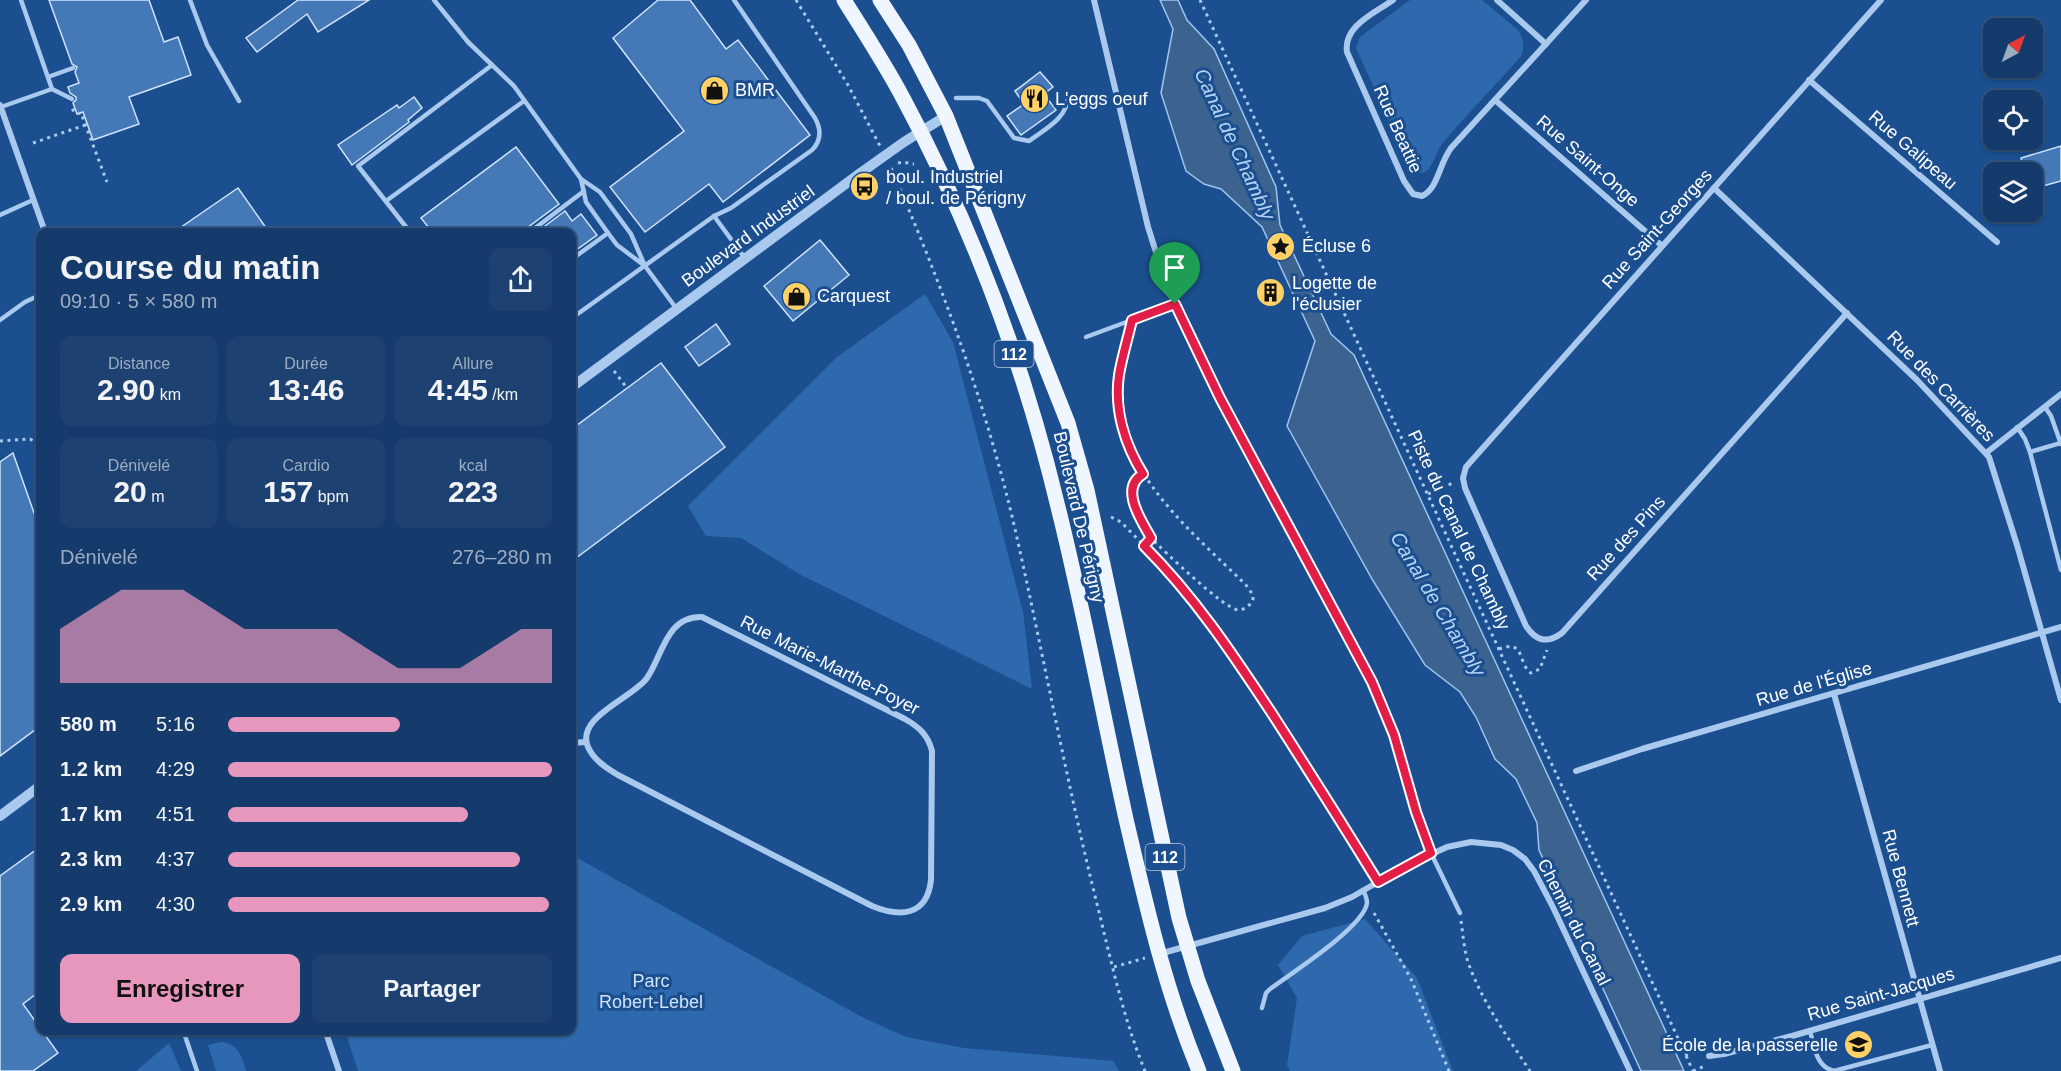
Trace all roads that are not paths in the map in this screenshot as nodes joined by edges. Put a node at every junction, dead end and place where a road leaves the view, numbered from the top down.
1 (21, 0) edge
2 (190, 0) edge
3 (434, 0) edge
4 (734, 0) edge
5 (844, 0) edge
6 (880, 0) edge
7 (1095, 0) edge
8 (1393, 0) edge
9 (1497, 0) edge
10 (1587, 0) edge
11 (1881, 0) edge
12 (1546, 44) junction
13 (492, 65) junction
14 (73, 68) dead end
15 (48, 77) junction
16 (1809, 80) junction
17 (52, 89) junction
18 (1068, 96) dead end
19 (956, 98) dead end
20 (72, 99) dead end
21 (524, 100) junction
22 (1495, 100) junction
23 (239, 101) dead end
24 (0, 106) edge
25 (946, 116) junction
26 (920, 132) junction
27 (581, 179) junction
28 (591, 186) junction
29 (1714, 188) junction
30 (584, 192) junction
31 (33, 200) junction
32 (386, 201) junction
33 (0, 215) edge
34 (714, 216) junction
35 (44, 228) edge
36 (407, 228) edge
37 (535, 228) edge
38 (608, 233) junction
39 (1997, 242) dead end
40 (1661, 245) junction
41 (576, 256) edge
42 (745, 259) junction
43 (645, 266) junction
44 (36, 297) edge
45 (1175, 304) junction
46 (676, 308) junction
47 (1847, 313) junction
48 (576, 315) edge
49 (0, 320) edge
50 (1086, 337) dead end
51 (576, 384) edge
52 (2061, 394) edge
53 (2045, 407) junction
54 (2017, 427) junction
55 (2061, 444) edge
56 (2030, 452) junction
57 (1986, 453) junction
58 (1463, 482) joint
59 (2061, 570) edge
60 (2061, 627) edge
61 (2042, 633) junction
62 (1834, 693) junction
63 (2061, 700) edge
64 (586, 742) junction
65 (576, 743) edge
66 (1576, 771) dead end
67 (36, 789) edge
68 (0, 816) edge
69 (1431, 853) junction
70 (1363, 890) junction
71 (1460, 913) road end
72 (1187, 947) junction
73 (1158, 954) junction
74 (2061, 958) edge
75 (1919, 999) junction
76 (1262, 1008) dead end
77 (1810, 1031) junction
78 (185, 1035) edge
79 (327, 1035) edge
80 (1932, 1045) junction
81 (1709, 1056) dead end
82 (197, 1071) edge
83 (339, 1071) edge
84 (1199, 1071) edge
85 (1233, 1071) edge
86 (1630, 1071) edge
87 (1940, 1071) edge

1 - 15 lane
2 - 23 lane
3 - 13 lane
4 - 34 lane
5 - 26 main road, Boulevard De Périgny / 112
6 - 25 main road, Boulevard De Périgny / 112
7 - 45 street
8 - 22 street, Rue Beattie
9 - 12 street
10 - 12 street, Rue Beattie
11 - 16 street, Rue Saint-Georges
12 - 22 street, Rue Beattie
13 - 21 lane
13 - 32 lane
14 - 15 lane
15 - 17 lane
16 - 29 street, Rue Saint-Georges
16 - 39 street, Rue Galipeau
17 - 20 lane
17 - 24 lane
18 - 19 lane
21 - 27 lane
21 - 32 lane
22 - 40 street, Rue Saint-Onge
24 - 31 street
25 - 26 street, Boulevard Industriel
25 - 72 main road, Boulevard De Périgny / 112
26 - 42 street, Boulevard Industriel
26 - 73 main road, Boulevard De Périgny / 112
27 - 28 lane
27 - 30 lane
28 - 30 lane
28 - 43 lane
29 - 40 street, Rue Saint-Georges
29 - 47 street, Rue des Carrières
30 - 37 lane
30 - 38 lane
31 - 33 lane
31 - 35 street
32 - 36 lane
34 - 42 lane
34 - 43 lane
38 - 41 lane
38 - 43 lane
40 - 58 street, Rue Saint-Georges
42 - 46 street, Boulevard Industriel
43 - 46 lane
43 - 48 lane
44 - 49 lane
45 - 50 lane
45 - 69 street
46 - 51 street, Boulevard Industriel
47 - 57 street, Rue des Carrières
47 - 58 street, Rue des Pins
52 - 53 street
53 - 54 street
53 - 55 lane
54 - 56 lane
54 - 57 street
55 - 56 lane
56 - 59 lane
57 - 61 street, Rue des Carrières
60 - 61 street, Rue de l'Église
61 - 62 street, Rue de l'Église
61 - 63 street, Rue des Carrières
62 - 66 street, Rue de l'Église
62 - 75 street, Rue Bennett
64 - 64 street, Rue Marie-Marthe-Poyer
64 - 65 street
67 - 68 street
69 - 70 street, Chemin du Canal
69 - 71 lane
69 - 86 street, Chemin du Canal
70 - 72 street, Chemin du Canal
70 - 76 lane
72 - 73 street, Chemin du Canal
72 - 85 main road, Boulevard De Périgny / 112
73 - 84 main road, Boulevard De Périgny / 112
74 - 75 street, Rue Saint-Jacques
75 - 77 street, Rue Saint-Jacques
75 - 80 street, Rue Bennett
77 - 80 lane
77 - 81 street, Rue Saint-Jacques
78 - 82 lane
79 - 83 street
80 - 87 street, Rue Bennett

